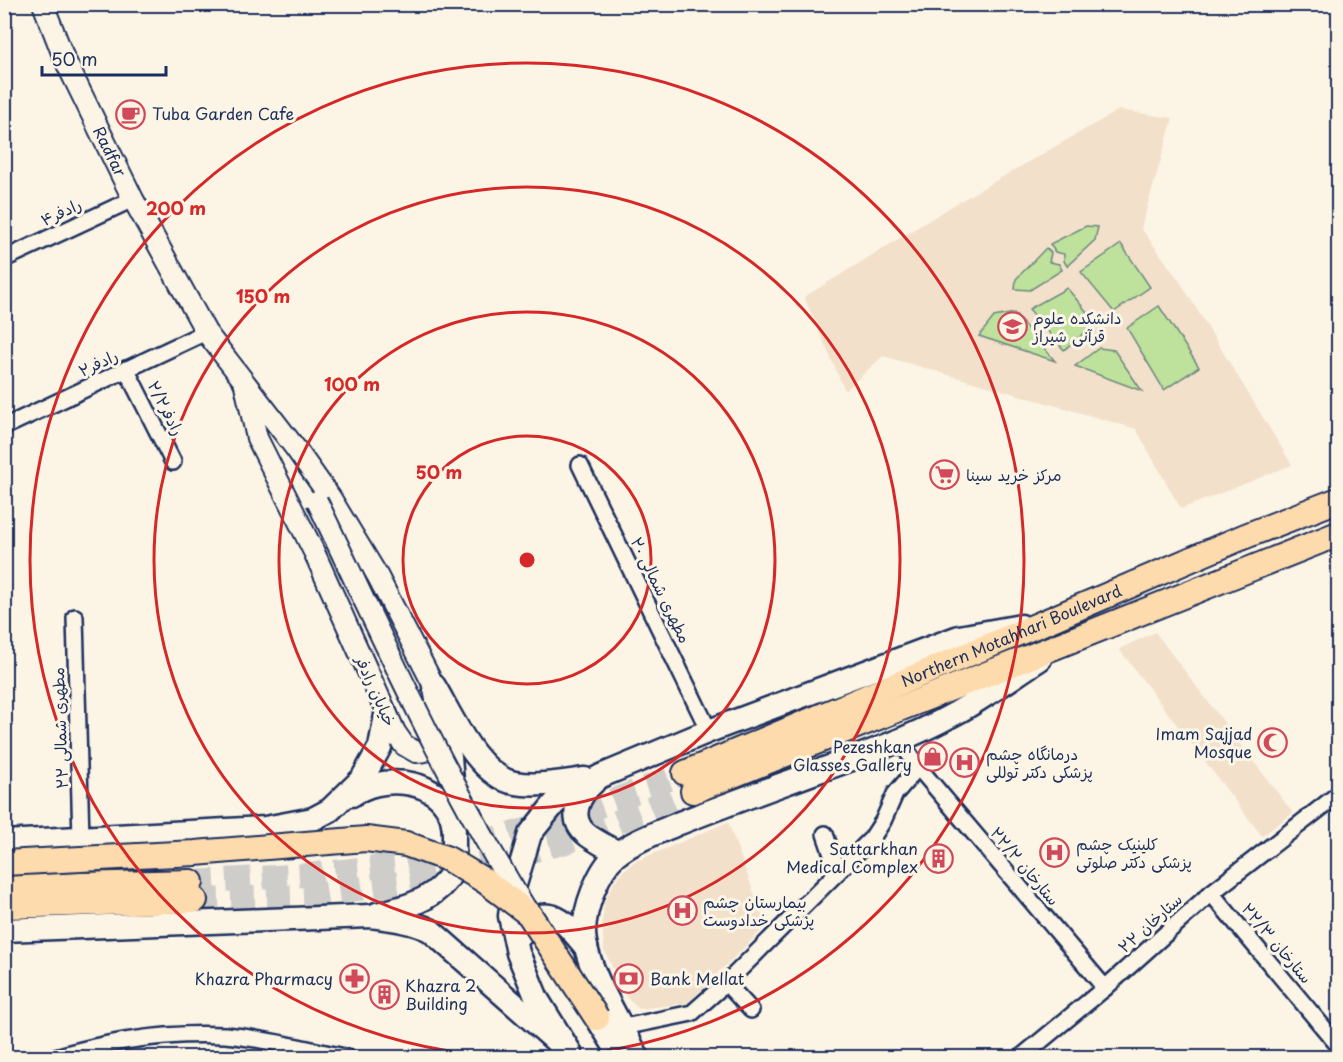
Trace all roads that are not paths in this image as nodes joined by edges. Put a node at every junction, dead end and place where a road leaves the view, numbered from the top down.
1 (44, 4) edge
2 (133, 199) junction
3 (4, 258) edge
4 (207, 332) junction
5 (126, 369) junction
6 (246, 385) junction
7 (4, 427) edge
8 (173, 462) dead end
9 (580, 465) dead end
10 (1338, 500) edge
11 (1338, 534) edge
12 (75, 617) dead end
13 (1045, 622) junction
14 (1055, 648) junction
15 (434, 686) junction
16 (386, 715) junction
17 (709, 731) junction
18 (899, 739) junction
19 (918, 767) junction
20 (601, 777) junction
21 (1337, 797) edge
22 (330, 810) junction
23 (454, 827) junction
24 (825, 834) dead end
25 (81, 839) junction
26 (4, 842) edge
27 (618, 853) junction
28 (4, 863) edge
29 (838, 872) junction
30 (4, 887) edge
31 (1211, 893) junction
32 (4, 906) edge
33 (529, 914) junction
34 (370, 916) junction
35 (4, 930) edge
36 (586, 947) junction
37 (523, 962) junction
38 (726, 983) junction
39 (1105, 988) junction
40 (751, 1010) dead end
41 (597, 1018) joint
42 (624, 1028) junction
43 (1338, 1045) edge
44 (572, 1055) edge
45 (52, 1058) edge
46 (349, 1058) edge
47 (622, 1058) edge
48 (638, 1058) edge
49 (1020, 1058) edge

1 - 2 street, Radfar
2 - 3 street, رادفر۴
2 - 4 street, Radfar
4 - 5 street, رادفر۲
4 - 6 street, Radfar
5 - 7 street, رادفر۲
5 - 8 street, رادفر۲/۲
6 - 15 street, خیابان رادفر
6 - 16 street, خیابان رادفر
6 - 33 street, bridge
9 - 17 street, ۲۰ مطهری شمالی
10 - 13 main road, Northern Motahhari Boulevard
11 - 14 main road, Northern Motahhari Boulevard
12 - 25 street, مطهرى شمالى ۲۲
13 - 14 main road, Northern Motahhari Boulevard
13 - 17 main road
14 - 18 main road
15 - 16 street, خیابان رادفر
15 - 20 main road
15 - 23 main road
16 - 22 main road
17 - 20 main road
18 - 19 street, ۲۲/۲ ستارخان
18 - 27 main road
19 - 29 street
19 - 39 street, ۲۲/۲ ستارخان
20 - 27 main road
20 - 37 main road
21 - 31 street, ۲۲ ستارخان
22 - 23 main road
22 - 25 main road
23 - 34 main road
24 - 29 street
25 - 26 main road
27 - 36 main road
28 - 33 main road, bridge
29 - 38 street
30 - 32 main road
31 - 39 street, ۲۲ ستارخان
31 - 43 street, ۲۲/۳ ستارخان
33 - 41 main road, bridge
34 - 35 main road
34 - 44 main road
36 - 37 main road
36 - 42 main road
37 - 44 main road
38 - 40 street
38 - 42 street
39 - 49 street, ۲۲ ستارخان
41 - 47 main road
42 - 48 main road
45 - 46 street

